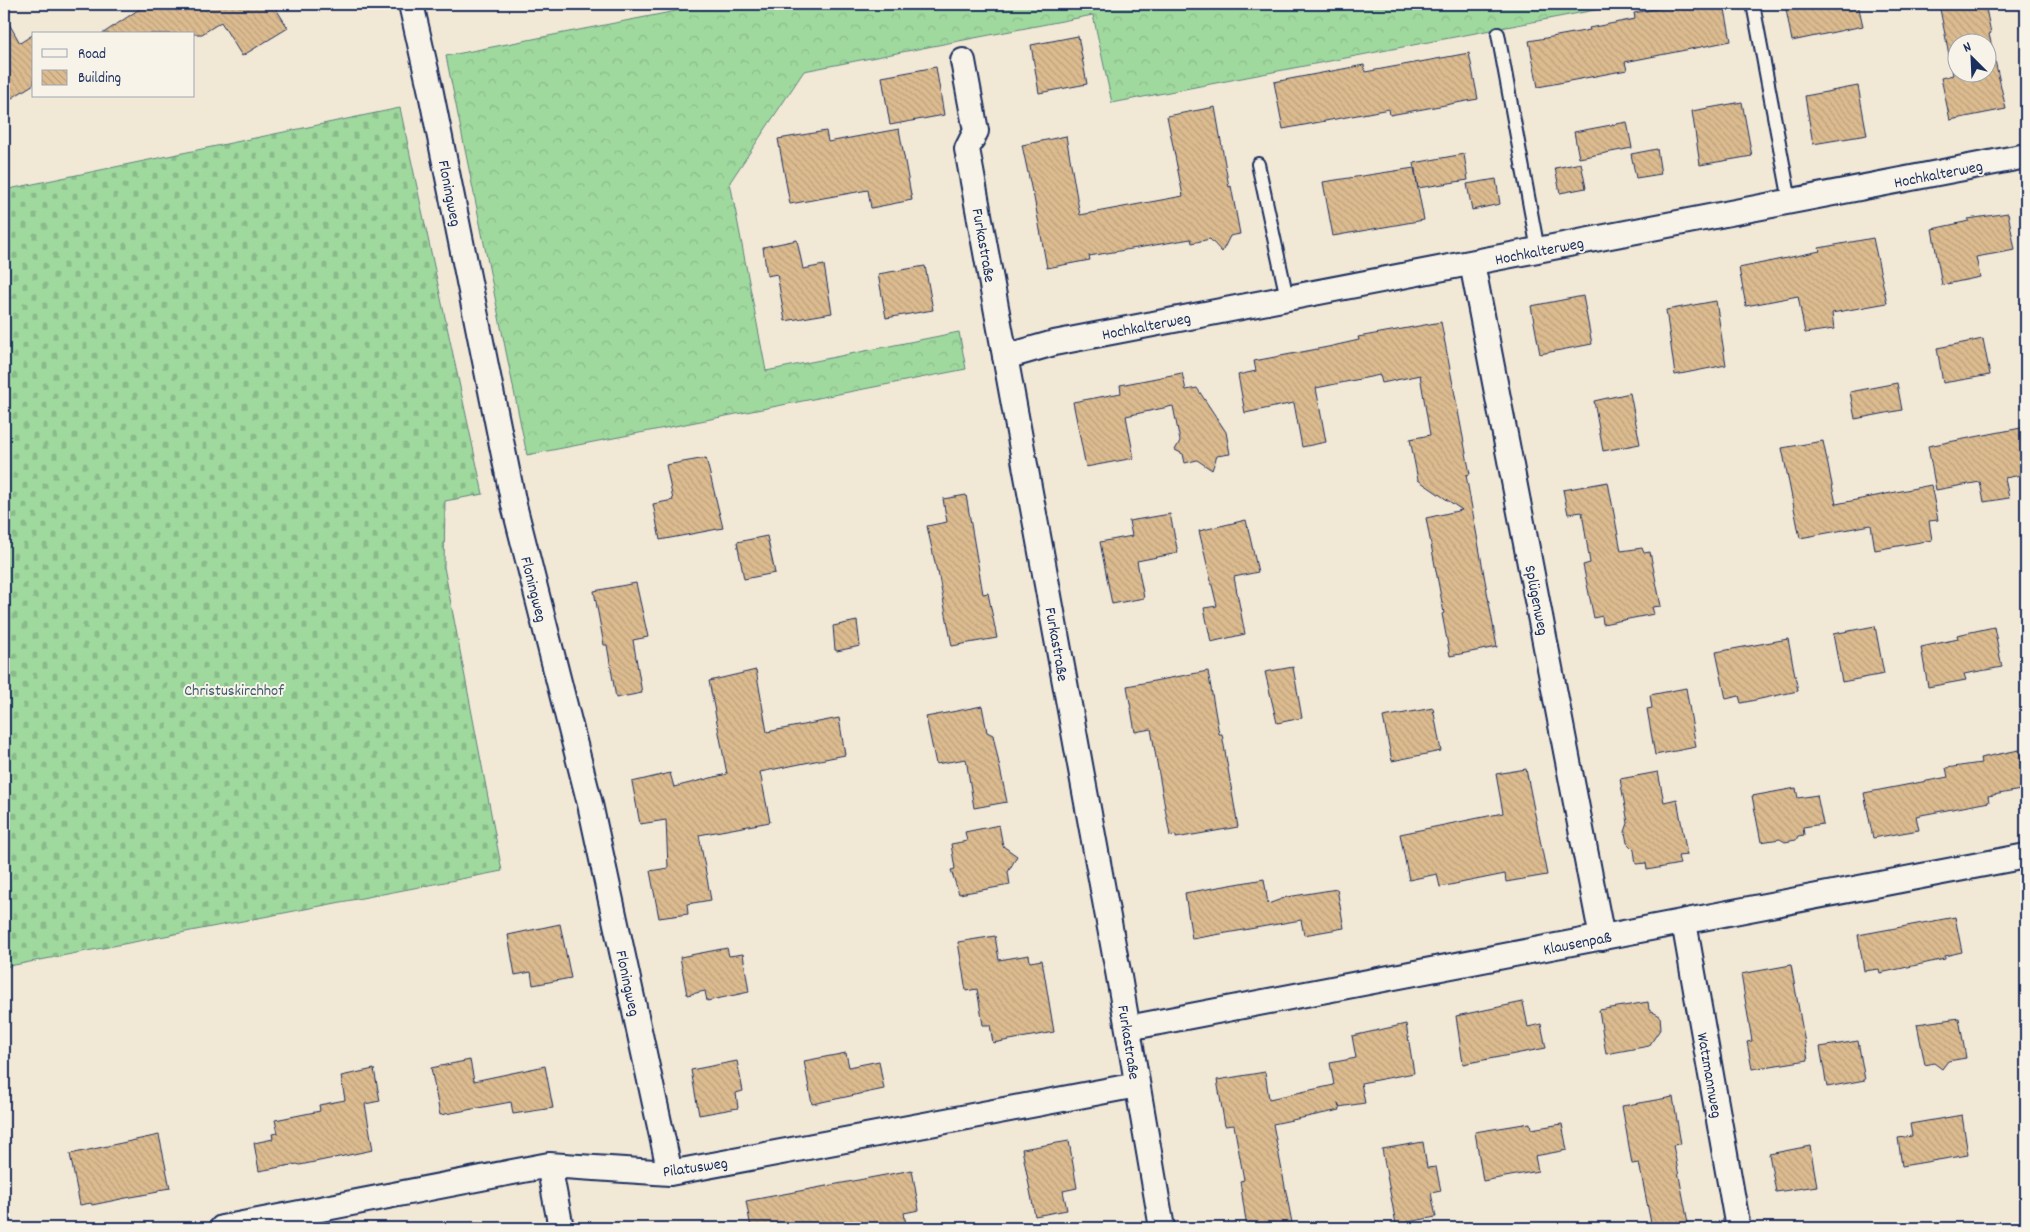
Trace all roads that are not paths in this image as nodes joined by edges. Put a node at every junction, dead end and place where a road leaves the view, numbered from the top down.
1 (412, 4) edge
2 (1753, 4) edge
3 (1498, 34) dead end
4 (963, 61) dead end
5 (2026, 156) edge
6 (1258, 164) dead end
7 (1790, 201) junction
8 (1538, 250) junction
9 (1472, 263) junction
10 (1287, 298) junction
11 (1005, 357) junction
12 (2026, 856) edge
13 (1684, 922) junction
14 (1602, 938) junction
15 (1128, 1028) junction
16 (1137, 1085) junction
17 (550, 1165) junction
18 (670, 1173) junction
19 (222, 1228) edge
20 (561, 1228) edge
21 (1162, 1228) edge
22 (1738, 1228) edge

1 - 18 street, Floningweg
2 - 7 lane
3 - 8 lane
4 - 11 street, Furkastraße
5 - 7 street, Hochkalterweg
6 - 10 lane
7 - 8 street, Hochkalterweg
8 - 9 street, Hochkalterweg
9 - 10 street, Hochkalterweg
9 - 14 street, Splügenweg
10 - 11 street, Hochkalterweg
11 - 15 street, Furkastraße
12 - 13 street, Klausenpaß
13 - 14 street, Klausenpaß
13 - 22 street, Watzmannweg
14 - 15 street, Klausenpaß
15 - 16 street, Furkastraße
16 - 18 street, Pilatusweg
16 - 21 street, Furkastraße
17 - 18 street, Pilatusweg
17 - 19 street, Pilatusweg
17 - 20 street

